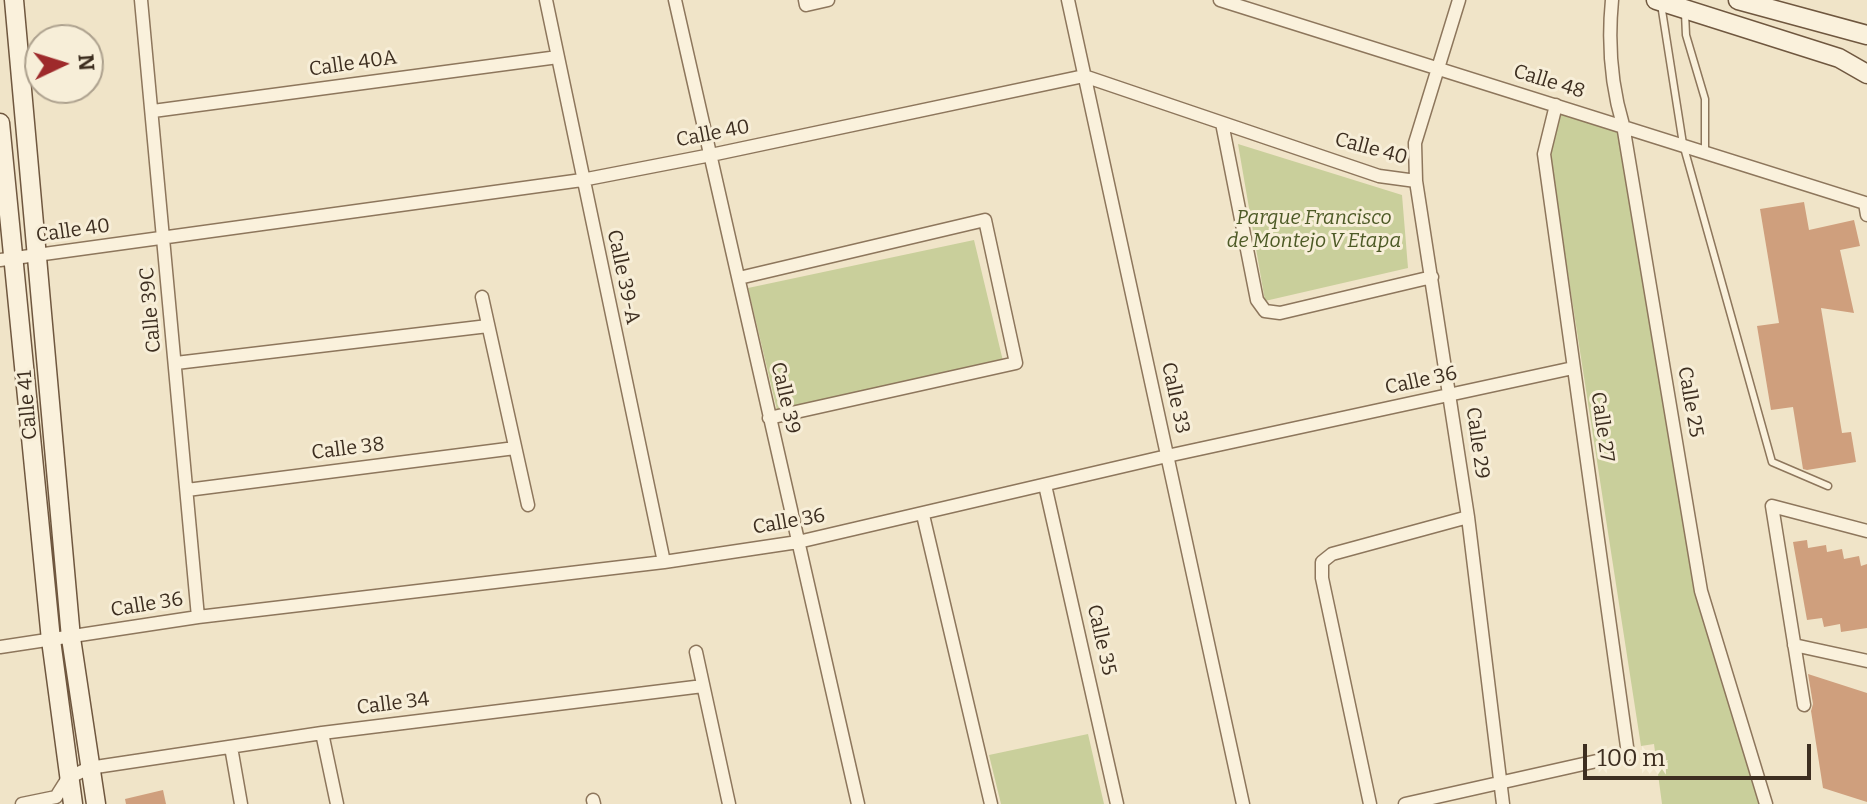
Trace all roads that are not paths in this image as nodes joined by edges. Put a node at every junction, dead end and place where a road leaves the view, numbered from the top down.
1 (14, 0) edge
2 (141, 0) edge
3 (546, 0) edge
4 (675, 0) edge
5 (828, 0) edge
6 (1068, 0) edge
7 (1220, 0) edge
8 (1459, 0) edge
9 (1612, 0) edge
10 (1785, 0) edge
11 (1658, 1) edge
12 (805, 2) edge
13 (1744, 2) edge
14 (1684, 9) junction
15 (1867, 35) edge
16 (558, 57) junction
17 (1438, 68) junction
18 (1867, 74) edge
19 (1084, 76) junction
20 (1556, 105) junction
21 (153, 111) junction
22 (0, 123) edge
23 (1222, 123) junction
24 (1623, 125) junction
25 (1683, 144) junction
26 (1705, 151) junction
27 (711, 155) junction
28 (582, 180) junction
29 (1416, 181) junction
30 (1866, 209) edge
31 (165, 239) junction
32 (36, 256) junction
33 (6, 259) edge
34 (1432, 277) junction
35 (739, 278) junction
36 (482, 297) dead end
37 (488, 326) junction
38 (176, 363) junction
39 (1573, 368) junction
40 (1450, 395) junction
41 (769, 418) junction
42 (515, 448) junction
43 (1167, 456) junction
44 (1045, 485) junction
45 (1828, 486) dead end
46 (187, 490) junction
47 (528, 505) dead end
48 (923, 515) junction
49 (1468, 517) junction
50 (1867, 531) edge
51 (798, 542) junction
52 (664, 562) junction
53 (198, 617) junction
54 (71, 638) junction
55 (51, 640) junction
56 (1794, 645) junction
57 (0, 647) edge
58 (696, 652) dead end
59 (1867, 661) edge
60 (703, 686) junction
61 (1804, 705) dead end
62 (322, 733) junction
63 (231, 747) junction
64 (89, 768) junction
65 (68, 778) junction
66 (1500, 783) junction
67 (22, 804) edge
68 (73, 804) edge
69 (96, 804) edge
70 (241, 804) edge
71 (337, 804) edge
72 (729, 804) edge
73 (858, 804) edge
74 (991, 804) edge
75 (1117, 804) edge
76 (1243, 804) edge
77 (1370, 804) edge
78 (1405, 804) edge
79 (1503, 804) edge
80 (1766, 804) edge

1 - 32 main road, Calle 41
2 - 21 street, Calle 39C
3 - 16 street, Calle 39-A
4 - 27 street, Calle 39
5 - 12 street
6 - 19 street, Calle 33
7 - 17 street, Calle 48
8 - 17 street, Calle 29
9 - 24 street, Calle 25
10 - 13 main road
11 - 14 main road
11 - 25 lane
13 - 15 main road
14 - 18 main road
14 - 26 lane
16 - 21 street, Calle 40A
16 - 28 street, Calle 39-A
17 - 20 street, Calle 48
17 - 29 street, Calle 29
19 - 23 street, Calle 40
19 - 27 street, Calle 40
19 - 43 street, Calle 33
20 - 24 street, Calle 48
20 - 39 street, Calle 27
21 - 31 street, Calle 39C
22 - 33 main road, Calle 41
23 - 29 street, Calle 40
23 - 34 street
24 - 25 street, Calle 48
24 - 80 street, Calle 25
25 - 26 street, Calle 48
25 - 45 lane
26 - 30 street, Calle 48
27 - 28 street, Calle 40
27 - 35 street, Calle 39
28 - 31 street, Calle 40
28 - 52 street, Calle 39-A
29 - 34 street, Calle 29
31 - 32 street, Calle 40
31 - 38 street, Calle 39C
32 - 33 street, Calle 40
32 - 54 main road, Calle 41
33 - 55 main road, Calle 41
34 - 40 street, Calle 29
35 - 41 street, Calle 39
35 - 41 street
36 - 37 street
37 - 38 street
37 - 42 street
38 - 46 street, Calle 39C
39 - 40 street, Calle 36
39 - 66 street, Calle 27
40 - 43 street, Calle 36
40 - 49 street, Calle 29
41 - 51 street, Calle 39
42 - 46 street, Calle 38
42 - 47 street
43 - 44 street, Calle 36
43 - 76 street, Calle 33
44 - 48 street, Calle 36
44 - 75 street, Calle 35
46 - 53 street, Calle 39C
48 - 51 street, Calle 36
48 - 74 street
49 - 66 street, Calle 29
49 - 77 street
50 - 56 street
51 - 52 street, Calle 36
51 - 73 street, Calle 39
52 - 53 street, Calle 36
53 - 54 street, Calle 36
54 - 55 street, Calle 36
54 - 64 main road, Calle 41
55 - 57 street, Calle 36
55 - 65 main road, Calle 41
56 - 59 street
56 - 61 street
58 - 60 street
60 - 62 street, Calle 34
60 - 72 street
62 - 63 street, Calle 34
62 - 71 street
63 - 64 street, Calle 34
63 - 70 street
64 - 65 street, Calle 34
64 - 69 main road, Calle 41
65 - 67 street, Calle 34
65 - 68 main road, Calle 41
66 - 78 street
66 - 79 street, Calle 29

